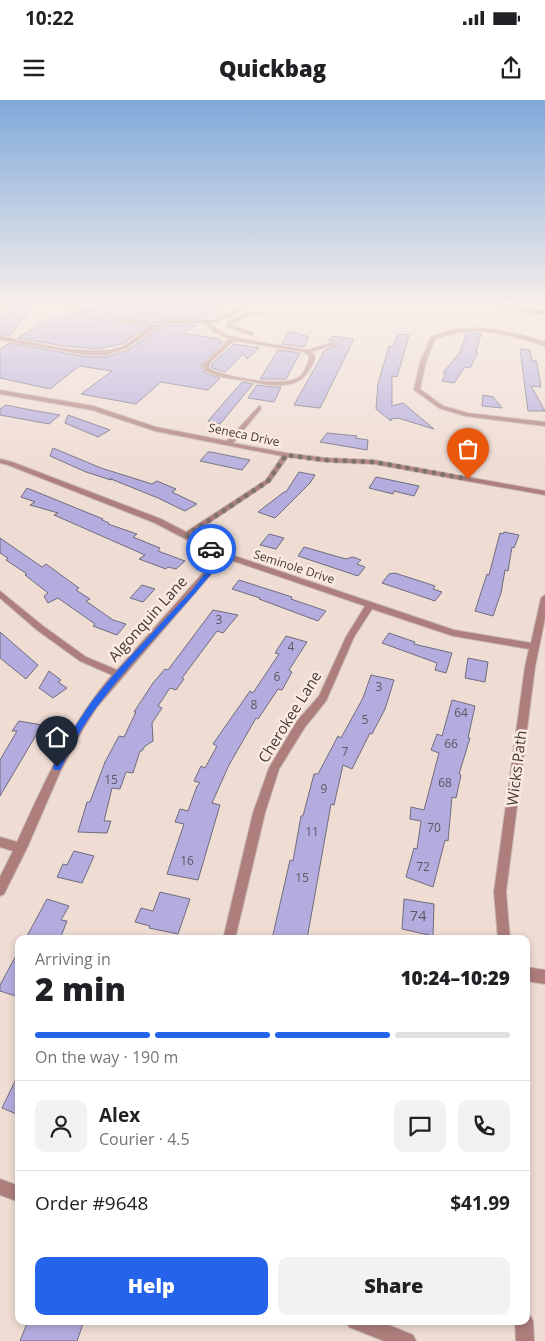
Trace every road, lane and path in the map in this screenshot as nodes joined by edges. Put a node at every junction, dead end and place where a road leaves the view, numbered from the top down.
1 (207, 364) edge
2 (310, 364) edge
3 (423, 364) edge
4 (0, 392) edge
5 (259, 408) dead end
6 (545, 424) edge
7 (229, 442) junction
8 (286, 455) junction
9 (0, 461) edge
10 (545, 493) edge
11 (187, 535) junction
12 (223, 555) junction
13 (0, 594) edge
14 (545, 598) edge
15 (371, 604) junction
16 (534, 647) junction
17 (119, 674) junction
18 (0, 842) edge
19 (21, 848) junction
20 (0, 890) edge
21 (230, 935) edge
22 (504, 935) edge
23 (530, 975) edge
24 (545, 977) edge
25 (0, 1187) edge
26 (15, 1193) edge
27 (365, 1325) edge
28 (524, 1325) edge
29 (407, 1341) edge
30 (525, 1341) edge

1 - 2 street
3 - 6 street
4 - 7 street, Seneca Drive
5 - 7 street
7 - 8 street, Seneca Drive
8 - 10 street, Seneca Drive
8 - 11 street
9 - 11 street, Seminole Drive
11 - 12 street, Seminole Drive
12 - 15 street, Seminole Drive
12 - 17 street, Algonquin Lane
13 - 17 street
14 - 16 street, Wicks Path
15 - 16 street, Seminole Drive
15 - 21 street, Cherokee Lane
16 - 22 street, Wicks Path
17 - 19 street, Algonquin Lane
18 - 19 street
19 - 20 street, Algonquin Lane
23 - 24 street
25 - 26 street
27 - 29 street
28 - 30 street

